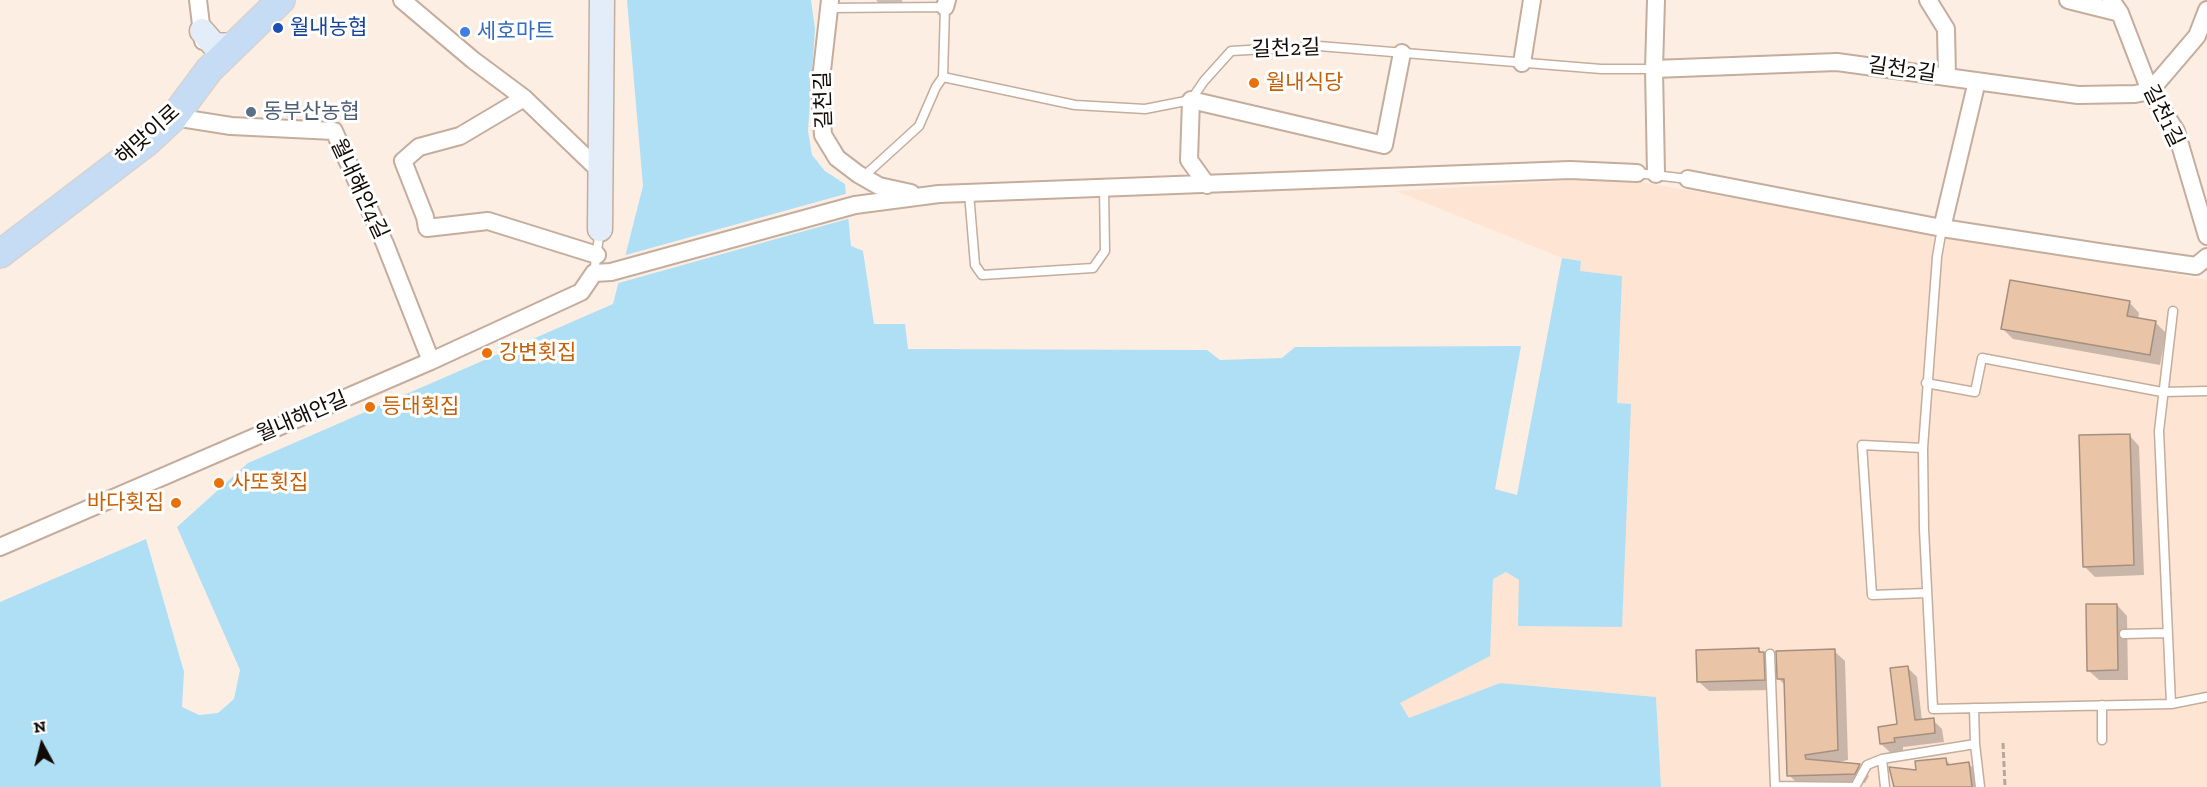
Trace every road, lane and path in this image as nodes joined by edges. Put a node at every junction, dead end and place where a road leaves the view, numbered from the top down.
1 (198, 0) edge
2 (281, 0) edge
3 (402, 0) edge
4 (602, 0) edge
5 (1532, 0) edge
6 (1656, 0) edge
7 (1928, 0) edge
8 (2068, 0) edge
9 (829, 4) edge
10 (946, 4) edge
11 (2116, 7) edge
12 (2207, 10) edge
13 (202, 31) junction
14 (235, 46) junction
15 (1402, 53) junction
16 (1522, 63) junction
17 (1654, 69) junction
18 (209, 70) junction
19 (944, 77) junction
20 (1947, 77) junction
21 (1977, 81) junction
22 (2150, 92) junction
23 (524, 98) junction
24 (1191, 100) junction
25 (174, 117) junction
26 (600, 171) junction
27 (1637, 173) joint
28 (1656, 174) junction
29 (863, 177) junction
30 (1688, 179) joint
31 (1207, 185) junction
32 (1104, 188) junction
33 (969, 193) junction
34 (939, 194) junction
35 (1942, 228) junction
36 (600, 229) joint
37 (2207, 236) edge
38 (0, 254) edge
39 (597, 255) junction
40 (2202, 262) edge
41 (603, 273) junction
42 (2174, 311) dead end
43 (431, 361) junction
44 (1926, 383) junction
45 (2207, 391) edge
46 (2162, 392) junction
47 (1923, 448) junction
48 (0, 547) edge
49 (1927, 593) junction
50 (2166, 633) junction
51 (2124, 634) dead end
52 (1770, 654) dead end
53 (2205, 697) edge
54 (2171, 704) junction
55 (2102, 705) junction
56 (1974, 708) junction
57 (2102, 740) dead end
58 (2003, 743) dead end
59 (1975, 744) junction
60 (1882, 759) junction
61 (1855, 787) edge
62 (1885, 787) edge
63 (1980, 787) edge
64 (2005, 787) edge

1 - 13 street
2 - 14 main road, 해맞이로
3 - 23 street
4 - 26 street
5 - 16 street
6 - 17 street
7 - 20 street
8 - 11 street
9 - 10 lane
9 - 29 street, 길천길
10 - 19 lane
11 - 22 street, 길천1길
12 - 22 street
13 - 14 street
13 - 18 street
14 - 18 main road, 해맞이로
15 - 16 lane, 길천2길
15 - 24 lane, 길천2길
15 - 24 street
16 - 17 lane, 길천2길
17 - 20 street, 길천2길
17 - 28 street
18 - 25 main road, 해맞이로
19 - 24 lane
19 - 29 lane
20 - 21 street, 길천2길
21 - 22 street, 길천2길
21 - 35 street
22 - 37 street, 길천1길
23 - 26 street
23 - 39 street
24 - 31 street
25 - 38 main road, 해맞이로
25 - 43 street, 월내해안4길
26 - 36 street
27 - 28 lane
27 - 31 street
28 - 30 lane
29 - 34 street, 길천길
30 - 35 street
31 - 32 street
32 - 33 street
32 - 33 lane
33 - 34 street
34 - 41 street
35 - 40 street
35 - 44 lane
36 - 39 lane
39 - 41 lane
41 - 43 street, 월내해안길
42 - 46 lane
43 - 48 street, 월내해안길
44 - 46 lane
44 - 47 lane
45 - 46 lane
46 - 50 lane
47 - 49 lane
47 - 49 lane
49 - 56 lane
50 - 51 lane
50 - 54 lane
52 - 61 lane
53 - 54 lane
54 - 55 lane
55 - 56 lane
55 - 57 lane
56 - 59 lane
58 - 64 path
59 - 60 lane
59 - 63 lane
60 - 61 lane
60 - 62 lane

